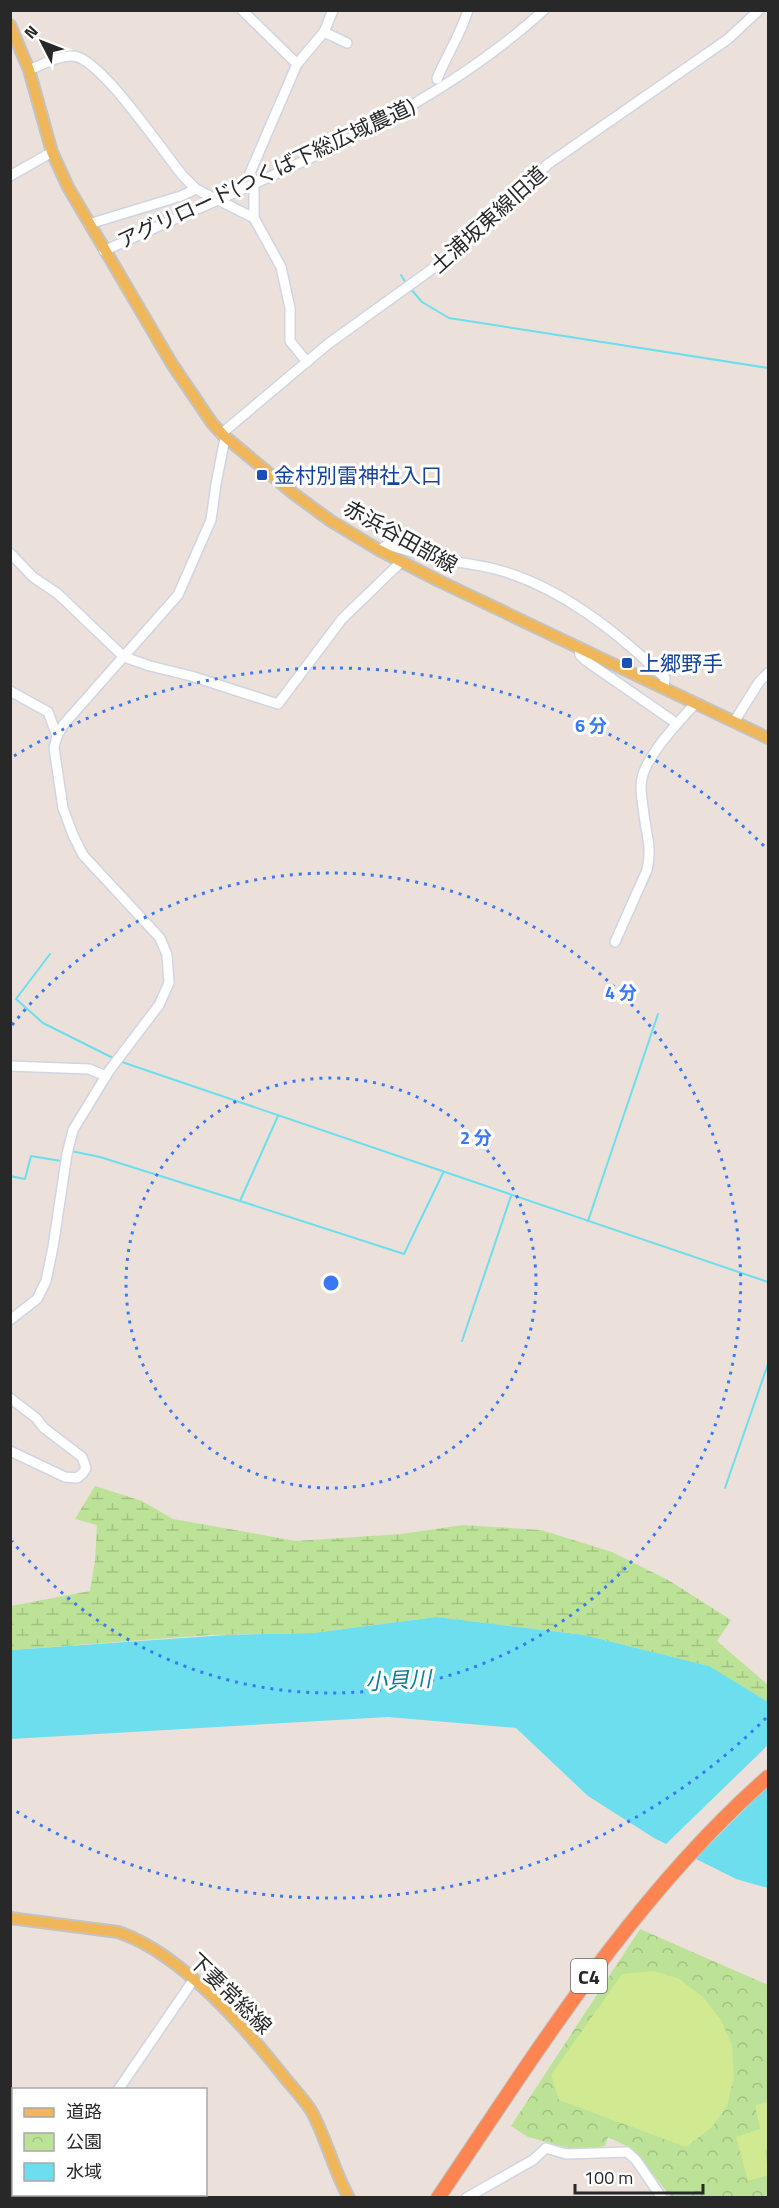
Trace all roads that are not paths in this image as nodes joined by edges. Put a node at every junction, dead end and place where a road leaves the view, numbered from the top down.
1 (242, 10) edge
2 (333, 10) edge
3 (468, 10) edge
4 (544, 10) edge
5 (759, 10) edge
6 (10, 25) edge
7 (324, 32) junction
8 (347, 43) dead end
9 (297, 64) junction
10 (29, 70) junction
11 (436, 79) dead end
12 (52, 152) junction
13 (10, 176) edge
14 (254, 182) junction
15 (195, 189) junction
16 (215, 199) junction
17 (255, 218) junction
18 (89, 224) junction
19 (104, 250) junction
20 (307, 362) junction
21 (223, 436) junction
22 (379, 550) junction
23 (10, 553) edge
24 (401, 562) junction
25 (579, 647) junction
26 (124, 657) junction
27 (768, 673) edge
28 (664, 688) junction
29 (10, 691) edge
30 (696, 703) junction
31 (734, 722) junction
32 (676, 723) junction
33 (57, 736) junction
34 (768, 738) edge
35 (615, 942) dead end
36 (10, 1066) edge
37 (106, 1076) junction
38 (10, 1320) edge
39 (10, 1398) edge
40 (10, 1451) edge
41 (768, 1778) edge
42 (10, 1918) edge
43 (194, 1979) junction
44 (119, 2088) edge
45 (349, 2198) edge
46 (438, 2198) edge
47 (466, 2198) edge
48 (662, 2198) edge

1 - 9 street
2 - 7 street
3 - 11 street
4 - 14 street, アグリロード(つくば下総広域農道)
5 - 20 street, 土浦坂東線旧道
6 - 10 main road, 赤浜谷田部線
7 - 8 street
7 - 9 street
9 - 14 street
10 - 12 main road, 赤浜谷田部線
10 - 15 street
12 - 13 street
12 - 18 main road, 赤浜谷田部線
14 - 16 street, アグリロード(つくば下総広域農道)
14 - 17 street
15 - 16 street
15 - 18 street
16 - 17 street
16 - 19 street, アグリロード(つくば下総広域農道)
17 - 20 street
18 - 19 main road, 赤浜谷田部線
19 - 21 main road, 赤浜谷田部線
20 - 21 street, 土浦坂東線旧道
21 - 22 main road, 赤浜谷田部線
21 - 26 street
22 - 24 main road, 赤浜谷田部線
22 - 28 street
23 - 26 street
24 - 25 main road, 赤浜谷田部線
24 - 26 street
25 - 28 main road, 赤浜谷田部線
25 - 32 street
26 - 33 street
27 - 31 street
28 - 30 main road, 赤浜谷田部線
29 - 33 street
30 - 31 main road, 赤浜谷田部線
30 - 32 street
31 - 34 main road, 赤浜谷田部線
32 - 35 street
33 - 37 street
36 - 37 street
37 - 38 street
39 - 40 street
41 - 46 highway, C4
42 - 43 main road, 下妻常総線
43 - 44 street
43 - 45 main road, 下妻常総線
47 - 48 street

